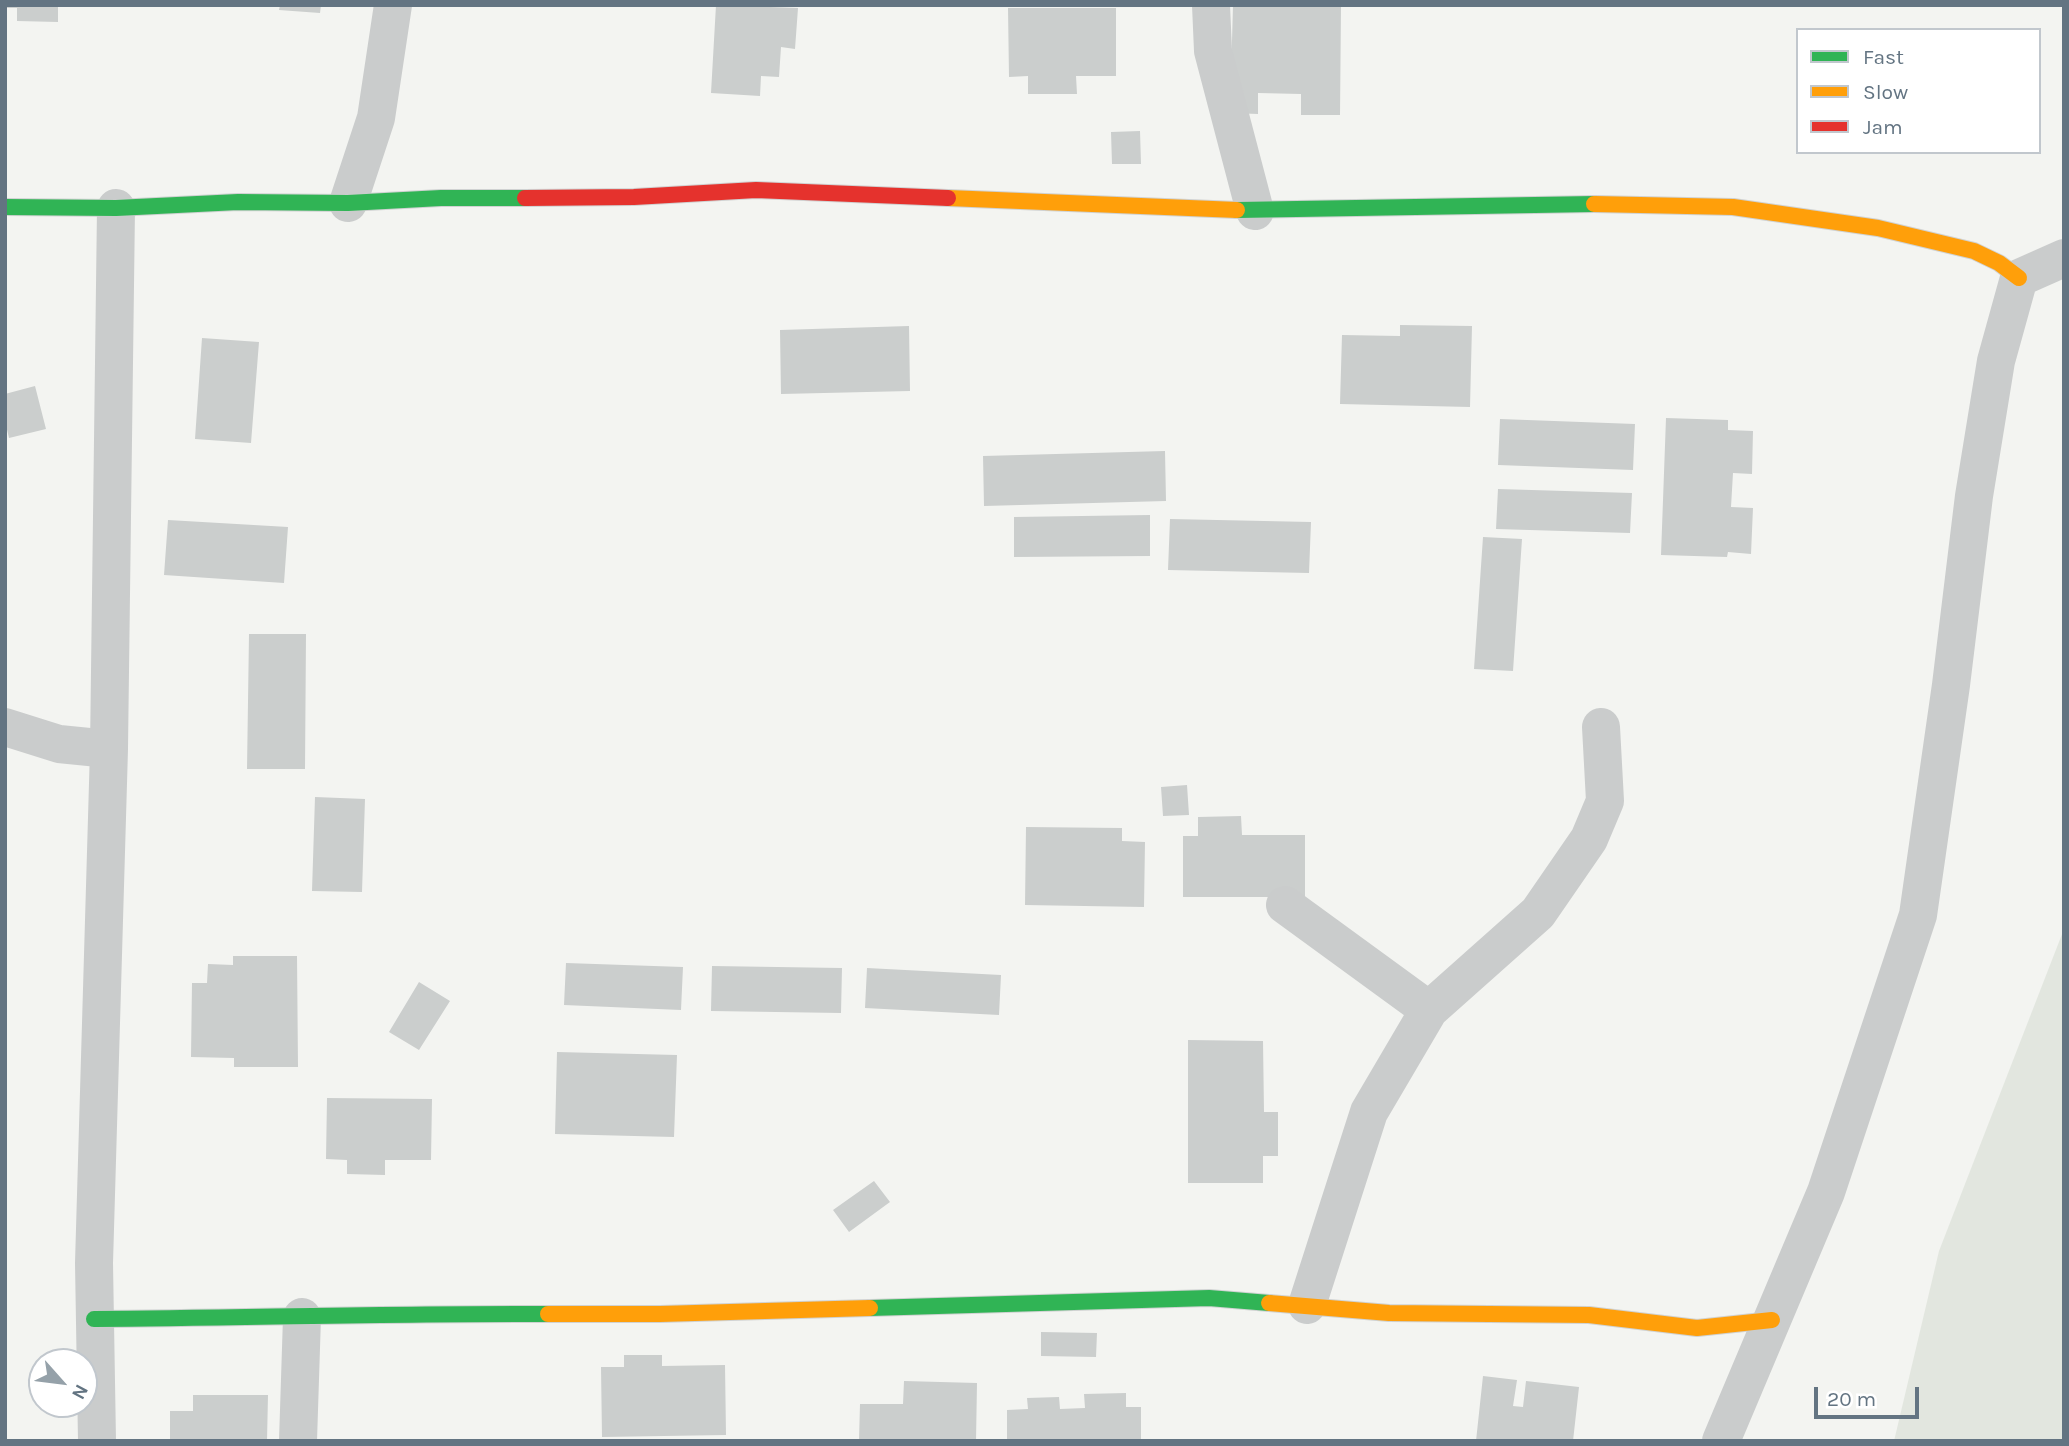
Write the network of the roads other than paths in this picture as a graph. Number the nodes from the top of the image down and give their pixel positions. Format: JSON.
{"nodes":[{"id":1,"x":393,"y":5,"type":"edge"},
{"id":2,"x":1211,"y":5,"type":"edge"},
{"id":3,"x":348,"y":203,"type":"junction"},
{"id":4,"x":5,"y":207,"type":"edge"},
{"id":5,"x":116,"y":208,"type":"junction"},
{"id":6,"x":1255,"y":211,"type":"junction"},
{"id":7,"x":2064,"y":258,"type":"edge"},
{"id":8,"x":2019,"y":278,"type":"junction"},
{"id":9,"x":5,"y":727,"type":"edge"},
{"id":10,"x":1601,"y":727,"type":"dead end"},
{"id":11,"x":108,"y":749,"type":"junction"},
{"id":12,"x":1285,"y":905,"type":"dead end"},
{"id":13,"x":1429,"y":1010,"type":"junction"},
{"id":14,"x":1307,"y":1305,"type":"junction"},
{"id":15,"x":302,"y":1317,"type":"junction"},
{"id":16,"x":94,"y":1319,"type":"junction"},
{"id":17,"x":1772,"y":1320,"type":"junction"},
{"id":18,"x":97,"y":1441,"type":"edge"},
{"id":19,"x":298,"y":1441,"type":"edge"},
{"id":20,"x":1721,"y":1441,"type":"edge"}],
"edges":[{"from":1,"to":3,"type":"street"},
{"from":2,"to":6,"type":"street"},
{"from":3,"to":5,"type":"street"},
{"from":3,"to":6,"type":"street"},
{"from":4,"to":5,"type":"street"},
{"from":5,"to":11,"type":"street"},
{"from":6,"to":8,"type":"street"},
{"from":7,"to":8,"type":"street"},
{"from":8,"to":17,"type":"street"},
{"from":9,"to":11,"type":"street"},
{"from":10,"to":13,"type":"street"},
{"from":11,"to":16,"type":"street"},
{"from":12,"to":13,"type":"street"},
{"from":13,"to":14,"type":"street"},
{"from":14,"to":15,"type":"street"},
{"from":14,"to":17,"type":"street"},
{"from":15,"to":16,"type":"street"},
{"from":15,"to":19,"type":"street"},
{"from":16,"to":18,"type":"street"},
{"from":17,"to":20,"type":"street"}]}
